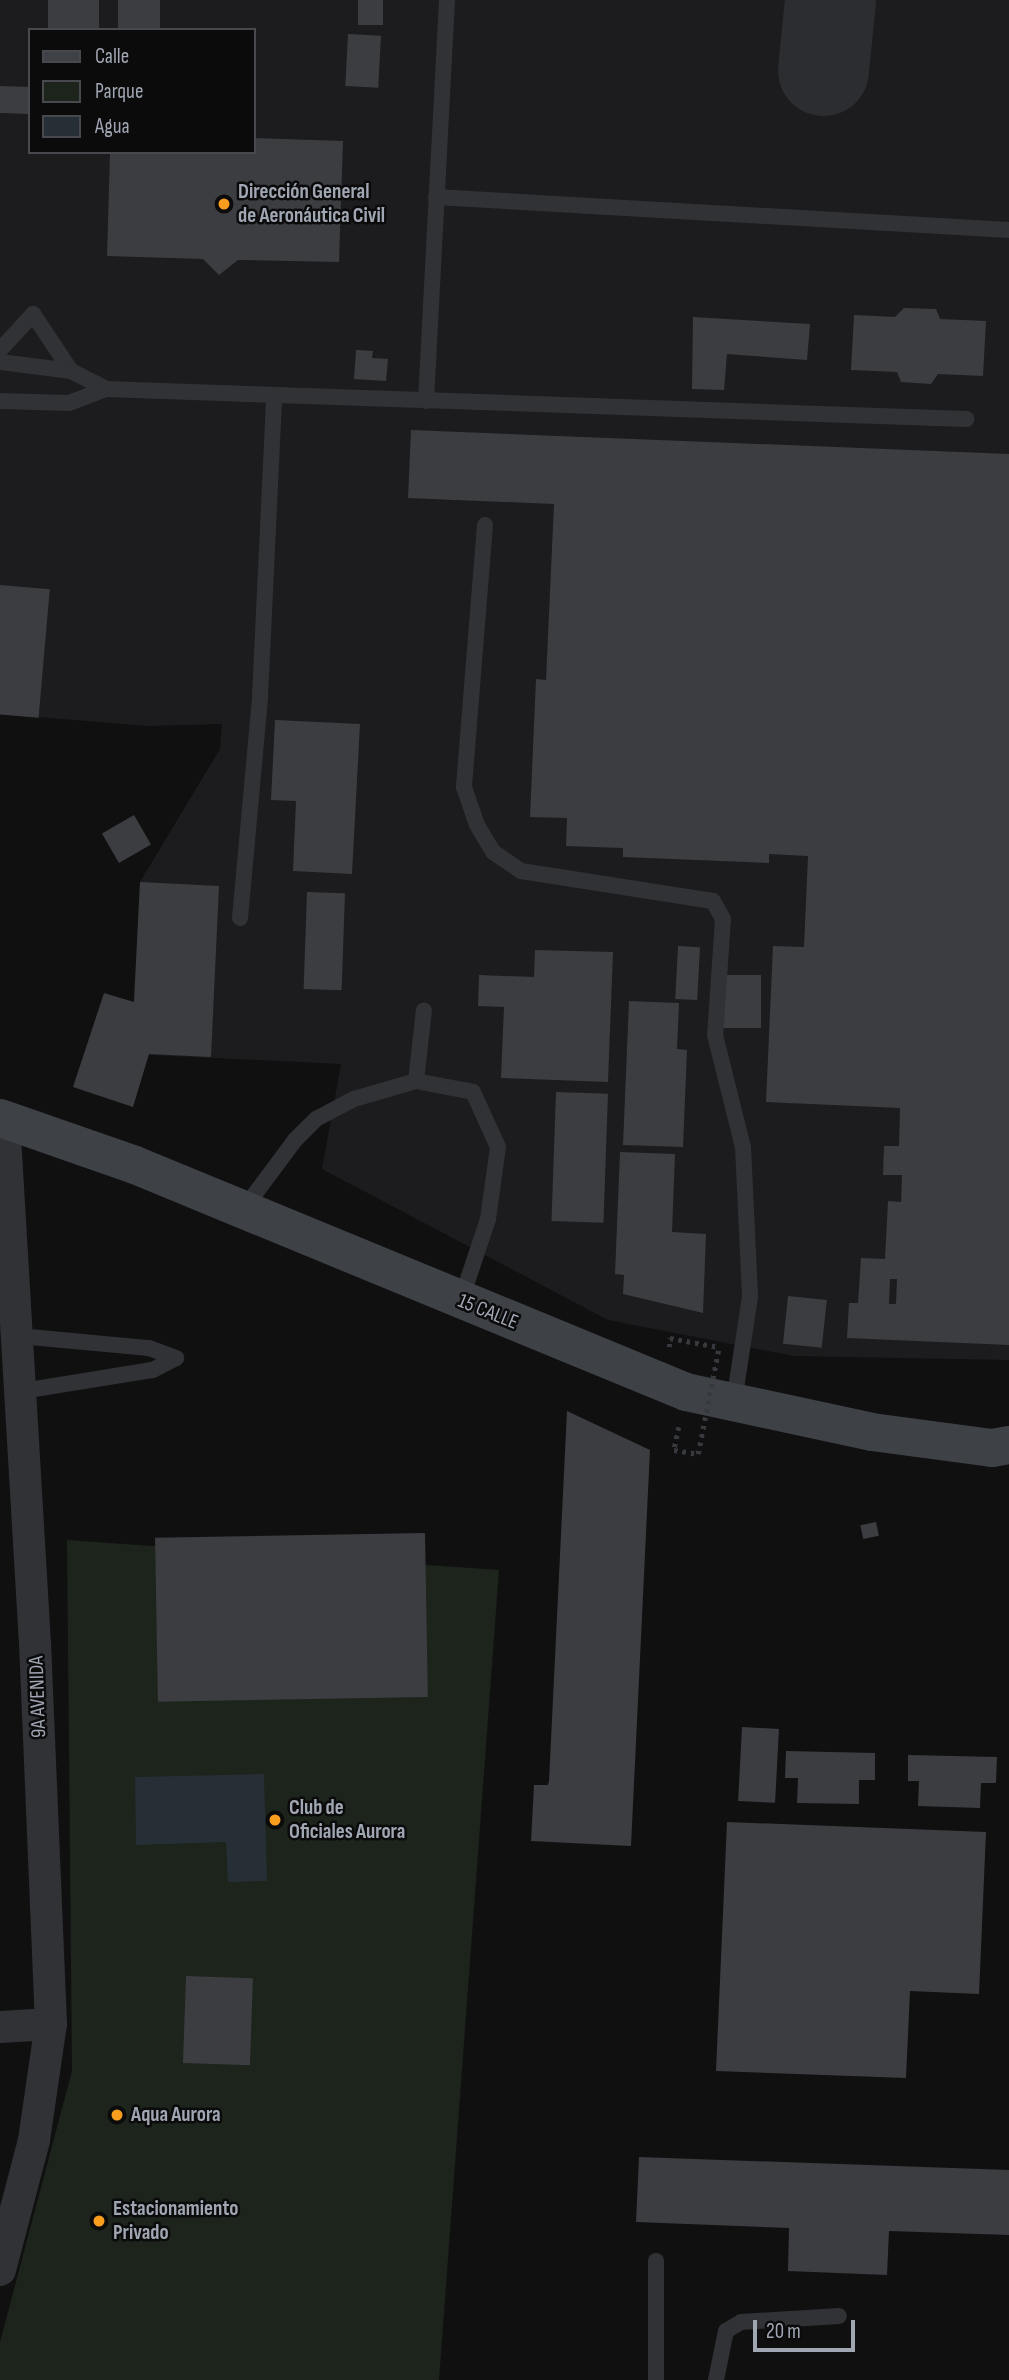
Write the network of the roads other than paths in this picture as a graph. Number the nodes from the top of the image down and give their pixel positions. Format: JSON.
{"nodes":[{"id":1,"x":447,"y":0,"type":"edge"},
{"id":2,"x":436,"y":197,"type":"junction"},
{"id":3,"x":1009,"y":230,"type":"edge"},
{"id":4,"x":0,"y":350,"type":"edge"},
{"id":5,"x":0,"y":362,"type":"edge"},
{"id":6,"x":71,"y":371,"type":"junction"},
{"id":7,"x":106,"y":389,"type":"junction"},
{"id":8,"x":274,"y":396,"type":"junction"},
{"id":9,"x":0,"y":401,"type":"edge"},
{"id":10,"x":426,"y":401,"type":"junction"},
{"id":11,"x":966,"y":419,"type":"dead end"},
{"id":12,"x":485,"y":525,"type":"dead end"},
{"id":13,"x":240,"y":918,"type":"dead end"},
{"id":14,"x":424,"y":1010,"type":"dead end"},
{"id":15,"x":416,"y":1081,"type":"junction"},
{"id":16,"x":2,"y":1118,"type":"edge"},
{"id":17,"x":243,"y":1210,"type":"junction"},
{"id":18,"x":461,"y":1301,"type":"junction"},
{"id":19,"x":19,"y":1336,"type":"junction"},
{"id":20,"x":22,"y":1391,"type":"junction"},
{"id":21,"x":734,"y":1404,"type":"junction"},
{"id":22,"x":1003,"y":1450,"type":"edge"},
{"id":23,"x":51,"y":2024,"type":"junction"},
{"id":24,"x":0,"y":2027,"type":"edge"},
{"id":25,"x":656,"y":2262,"type":"dead end"},
{"id":26,"x":0,"y":2270,"type":"edge"},
{"id":27,"x":839,"y":2316,"type":"dead end"},
{"id":28,"x":656,"y":2380,"type":"edge"},
{"id":29,"x":716,"y":2380,"type":"edge"}],
"edges":[{"from":1,"to":2,"type":"lane"},
{"from":2,"to":3,"type":"lane"},
{"from":2,"to":10,"type":"lane"},
{"from":4,"to":6,"type":"lane"},
{"from":5,"to":6,"type":"lane"},
{"from":6,"to":7,"type":"lane"},
{"from":7,"to":8,"type":"lane"},
{"from":7,"to":9,"type":"lane"},
{"from":8,"to":10,"type":"lane"},
{"from":8,"to":13,"type":"lane"},
{"from":10,"to":11,"type":"lane"},
{"from":12,"to":21,"type":"lane"},
{"from":14,"to":15,"type":"lane"},
{"from":15,"to":17,"type":"lane"},
{"from":15,"to":18,"type":"lane"},
{"from":16,"to":17,"type":"main road","name":"15 CALLE"},
{"from":16,"to":19,"type":"street","name":"9A AVENIDA"},
{"from":17,"to":18,"type":"main road","name":"15 CALLE"},
{"from":18,"to":21,"type":"main road","name":"15 CALLE"},
{"from":19,"to":20,"type":"street","name":"9A AVENIDA"},
{"from":19,"to":20,"type":"lane"},
{"from":20,"to":23,"type":"street","name":"9A AVENIDA"},
{"from":21,"to":22,"type":"main road","name":"15 CALLE"},
{"from":23,"to":24,"type":"street"},
{"from":23,"to":26,"type":"street","name":"9A AVENIDA"},
{"from":25,"to":28,"type":"lane"},
{"from":27,"to":29,"type":"lane"}]}
